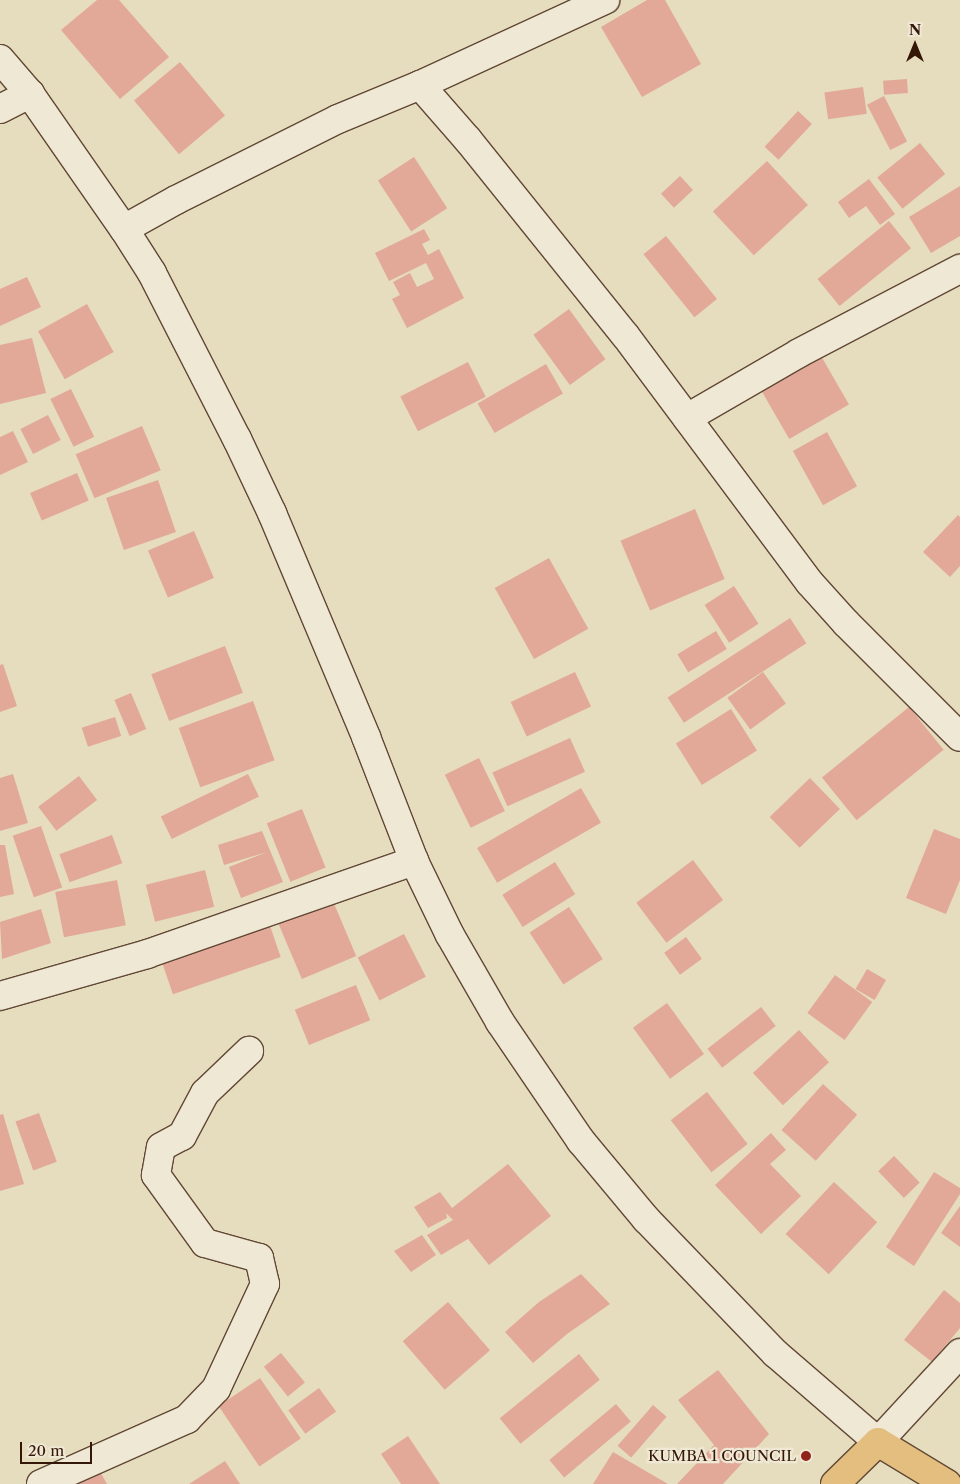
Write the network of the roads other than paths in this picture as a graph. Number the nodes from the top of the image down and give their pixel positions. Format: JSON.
{"nodes":[{"id":1,"x":605,"y":0,"type":"edge"},
{"id":2,"x":0,"y":59,"type":"edge"},
{"id":3,"x":420,"y":85,"type":"junction"},
{"id":4,"x":30,"y":94,"type":"junction"},
{"id":5,"x":0,"y":109,"type":"edge"},
{"id":6,"x":124,"y":229,"type":"junction"},
{"id":7,"x":960,"y":269,"type":"edge"},
{"id":8,"x":687,"y":418,"type":"junction"},
{"id":9,"x":960,"y":736,"type":"edge"},
{"id":10,"x":414,"y":861,"type":"junction"},
{"id":11,"x":0,"y":996,"type":"edge"},
{"id":12,"x":249,"y":1051,"type":"dead end"},
{"id":13,"x":960,"y":1353,"type":"edge"},
{"id":14,"x":878,"y":1442,"type":"junction"},
{"id":15,"x":41,"y":1484,"type":"edge"},
{"id":16,"x":835,"y":1484,"type":"edge"},
{"id":17,"x":947,"y":1484,"type":"edge"}],
"edges":[{"from":1,"to":3,"type":"street"},
{"from":2,"to":4,"type":"street"},
{"from":3,"to":6,"type":"street"},
{"from":3,"to":8,"type":"street"},
{"from":4,"to":5,"type":"street"},
{"from":4,"to":6,"type":"street"},
{"from":6,"to":10,"type":"street"},
{"from":7,"to":8,"type":"street"},
{"from":8,"to":9,"type":"street"},
{"from":10,"to":11,"type":"street"},
{"from":10,"to":14,"type":"street"},
{"from":12,"to":15,"type":"street"},
{"from":13,"to":14,"type":"street"},
{"from":14,"to":16,"type":"main road"},
{"from":14,"to":17,"type":"main road"}]}
